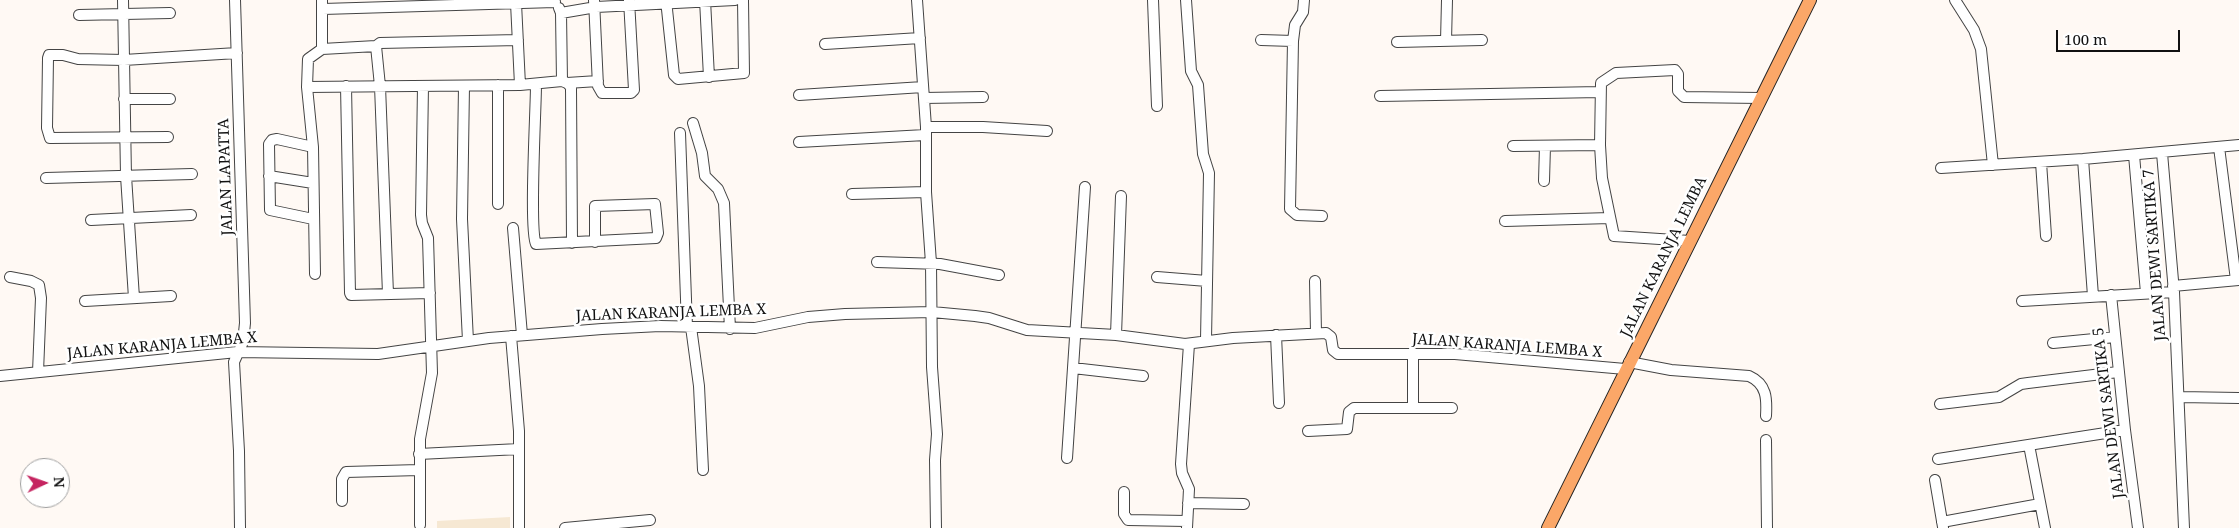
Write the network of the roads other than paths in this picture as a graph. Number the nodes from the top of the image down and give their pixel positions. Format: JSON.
{"nodes":[{"id":1,"x":123,"y":0,"type":"edge"},
{"id":2,"x":235,"y":0,"type":"edge"},
{"id":3,"x":705,"y":0,"type":"edge"},
{"id":4,"x":735,"y":0,"type":"edge"},
{"id":5,"x":743,"y":0,"type":"edge"},
{"id":6,"x":917,"y":0,"type":"edge"},
{"id":7,"x":1153,"y":0,"type":"edge"},
{"id":8,"x":1186,"y":0,"type":"edge"},
{"id":9,"x":1304,"y":0,"type":"edge"},
{"id":10,"x":1447,"y":0,"type":"edge"},
{"id":11,"x":1810,"y":0,"type":"edge"},
{"id":12,"x":1955,"y":0,"type":"edge"},
{"id":13,"x":555,"y":1,"type":"edge"},
{"id":14,"x":667,"y":2,"type":"edge"},
{"id":15,"x":516,"y":3,"type":"junction"},
{"id":16,"x":595,"y":3,"type":"edge"},
{"id":17,"x":630,"y":3,"type":"edge"},
{"id":18,"x":323,"y":5,"type":"edge"},
{"id":19,"x":170,"y":13,"type":"dead end"},
{"id":20,"x":561,"y":13,"type":"junction"},
{"id":21,"x":123,"y":14,"type":"junction"},
{"id":22,"x":79,"y":15,"type":"dead end"},
{"id":23,"x":920,"y":38,"type":"junction"},
{"id":24,"x":518,"y":40,"type":"junction"},
{"id":25,"x":1260,"y":40,"type":"dead end"},
{"id":26,"x":1482,"y":40,"type":"dead end"},
{"id":27,"x":1293,"y":41,"type":"junction"},
{"id":28,"x":1446,"y":41,"type":"junction"},
{"id":29,"x":1397,"y":42,"type":"dead end"},
{"id":30,"x":825,"y":44,"type":"dead end"},
{"id":31,"x":376,"y":46,"type":"junction"},
{"id":32,"x":322,"y":49,"type":"junction"},
{"id":33,"x":237,"y":52,"type":"junction"},
{"id":34,"x":124,"y":60,"type":"junction"},
{"id":35,"x":709,"y":77,"type":"junction"},
{"id":36,"x":598,"y":81,"type":"junction"},
{"id":37,"x":565,"y":82,"type":"junction"},
{"id":38,"x":498,"y":85,"type":"junction"},
{"id":39,"x":520,"y":85,"type":"junction"},
{"id":40,"x":536,"y":85,"type":"junction"},
{"id":41,"x":346,"y":86,"type":"junction"},
{"id":42,"x":380,"y":86,"type":"junction"},
{"id":43,"x":422,"y":86,"type":"junction"},
{"id":44,"x":464,"y":86,"type":"junction"},
{"id":45,"x":307,"y":87,"type":"junction"},
{"id":46,"x":924,"y":92,"type":"junction"},
{"id":47,"x":1600,"y":92,"type":"junction"},
{"id":48,"x":798,"y":95,"type":"dead end"},
{"id":49,"x":1380,"y":96,"type":"dead end"},
{"id":50,"x":983,"y":97,"type":"dead end"},
{"id":51,"x":1761,"y":98,"type":"junction"},
{"id":52,"x":124,"y":99,"type":"junction"},
{"id":53,"x":170,"y":99,"type":"dead end"},
{"id":54,"x":1157,"y":106,"type":"dead end"},
{"id":55,"x":694,"y":123,"type":"dead end"},
{"id":56,"x":926,"y":131,"type":"junction"},
{"id":57,"x":1047,"y":131,"type":"dead end"},
{"id":58,"x":680,"y":133,"type":"dead end"},
{"id":59,"x":168,"y":137,"type":"dead end"},
{"id":60,"x":125,"y":138,"type":"junction"},
{"id":61,"x":799,"y":142,"type":"dead end"},
{"id":62,"x":1600,"y":145,"type":"junction"},
{"id":63,"x":2239,"y":145,"type":"edge"},
{"id":64,"x":1513,"y":146,"type":"dead end"},
{"id":65,"x":1545,"y":146,"type":"junction"},
{"id":66,"x":313,"y":147,"type":"junction"},
{"id":67,"x":2219,"y":147,"type":"junction"},
{"id":68,"x":2162,"y":152,"type":"junction"},
{"id":69,"x":2134,"y":155,"type":"junction"},
{"id":70,"x":2083,"y":159,"type":"junction"},
{"id":71,"x":2041,"y":162,"type":"junction"},
{"id":72,"x":1993,"y":165,"type":"junction"},
{"id":73,"x":1940,"y":168,"type":"dead end"},
{"id":74,"x":192,"y":174,"type":"dead end"},
{"id":75,"x":126,"y":176,"type":"junction"},
{"id":76,"x":269,"y":176,"type":"junction"},
{"id":77,"x":46,"y":178,"type":"dead end"},
{"id":78,"x":1544,"y":181,"type":"dead end"},
{"id":79,"x":313,"y":183,"type":"junction"},
{"id":80,"x":1085,"y":186,"type":"dead end"},
{"id":81,"x":926,"y":192,"type":"junction"},
{"id":82,"x":852,"y":194,"type":"dead end"},
{"id":83,"x":1121,"y":196,"type":"dead end"},
{"id":84,"x":498,"y":204,"type":"dead end"},
{"id":85,"x":191,"y":215,"type":"dead end"},
{"id":86,"x":1322,"y":216,"type":"dead end"},
{"id":87,"x":1610,"y":218,"type":"junction"},
{"id":88,"x":129,"y":219,"type":"junction"},
{"id":89,"x":313,"y":219,"type":"junction"},
{"id":90,"x":91,"y":220,"type":"dead end"},
{"id":91,"x":1505,"y":221,"type":"dead end"},
{"id":92,"x":513,"y":228,"type":"dead end"},
{"id":93,"x":2046,"y":236,"type":"dead end"},
{"id":94,"x":1690,"y":241,"type":"junction"},
{"id":95,"x":595,"y":242,"type":"junction"},
{"id":96,"x":572,"y":243,"type":"junction"},
{"id":97,"x":877,"y":262,"type":"dead end"},
{"id":98,"x":931,"y":263,"type":"junction"},
{"id":99,"x":315,"y":274,"type":"dead end"},
{"id":100,"x":999,"y":275,"type":"dead end"},
{"id":101,"x":10,"y":277,"type":"dead end"},
{"id":102,"x":1157,"y":277,"type":"dead end"},
{"id":103,"x":2237,"y":280,"type":"edge"},
{"id":104,"x":1207,"y":281,"type":"junction"},
{"id":105,"x":1315,"y":281,"type":"dead end"},
{"id":106,"x":2174,"y":289,"type":"junction"},
{"id":107,"x":430,"y":293,"type":"junction"},
{"id":108,"x":2146,"y":293,"type":"junction"},
{"id":109,"x":388,"y":294,"type":"junction"},
{"id":110,"x":2111,"y":295,"type":"junction"},
{"id":111,"x":171,"y":296,"type":"dead end"},
{"id":112,"x":2093,"y":296,"type":"junction"},
{"id":113,"x":134,"y":298,"type":"junction"},
{"id":114,"x":2022,"y":301,"type":"dead end"},
{"id":115,"x":85,"y":302,"type":"dead end"},
{"id":116,"x":932,"y":312,"type":"junction"},
{"id":117,"x":689,"y":327,"type":"junction"},
{"id":118,"x":730,"y":329,"type":"junction"},
{"id":119,"x":1076,"y":332,"type":"junction"},
{"id":120,"x":1316,"y":333,"type":"junction"},
{"id":121,"x":522,"y":335,"type":"junction"},
{"id":122,"x":1116,"y":335,"type":"junction"},
{"id":123,"x":1276,"y":335,"type":"junction"},
{"id":124,"x":511,"y":336,"type":"junction"},
{"id":125,"x":2115,"y":337,"type":"junction"},
{"id":126,"x":1206,"y":340,"type":"junction"},
{"id":127,"x":468,"y":341,"type":"junction"},
{"id":128,"x":2053,"y":343,"type":"dead end"},
{"id":129,"x":1189,"y":344,"type":"junction"},
{"id":130,"x":432,"y":346,"type":"junction"},
{"id":131,"x":237,"y":352,"type":"junction"},
{"id":132,"x":1413,"y":354,"type":"junction"},
{"id":133,"x":1627,"y":366,"type":"junction"},
{"id":134,"x":1073,"y":368,"type":"junction"},
{"id":135,"x":38,"y":372,"type":"junction"},
{"id":136,"x":2118,"y":372,"type":"junction"},
{"id":137,"x":0,"y":376,"type":"edge"},
{"id":138,"x":1142,"y":376,"type":"dead end"},
{"id":139,"x":2180,"y":397,"type":"junction"},
{"id":140,"x":2239,"y":398,"type":"edge"},
{"id":141,"x":1279,"y":404,"type":"dead end"},
{"id":142,"x":1940,"y":404,"type":"dead end"},
{"id":143,"x":1413,"y":407,"type":"junction"},
{"id":144,"x":1452,"y":408,"type":"dead end"},
{"id":145,"x":1766,"y":416,"type":"dead end"},
{"id":146,"x":2124,"y":430,"type":"junction"},
{"id":147,"x":1308,"y":431,"type":"dead end"},
{"id":148,"x":1766,"y":440,"type":"dead end"},
{"id":149,"x":2029,"y":445,"type":"junction"},
{"id":150,"x":519,"y":449,"type":"junction"},
{"id":151,"x":419,"y":454,"type":"junction"},
{"id":152,"x":1067,"y":458,"type":"dead end"},
{"id":153,"x":1938,"y":459,"type":"dead end"},
{"id":154,"x":419,"y":470,"type":"junction"},
{"id":155,"x":703,"y":470,"type":"dead end"},
{"id":156,"x":1935,"y":480,"type":"dead end"},
{"id":157,"x":1124,"y":492,"type":"dead end"},
{"id":158,"x":342,"y":500,"type":"dead end"},
{"id":159,"x":1188,"y":503,"type":"junction"},
{"id":160,"x":1244,"y":504,"type":"dead end"},
{"id":161,"x":2040,"y":504,"type":"junction"},
{"id":162,"x":650,"y":520,"type":"dead end"},
{"id":163,"x":1188,"y":524,"type":"edge"},
{"id":164,"x":420,"y":525,"type":"dead end"},
{"id":165,"x":1943,"y":525,"type":"edge"},
{"id":166,"x":240,"y":528,"type":"edge"},
{"id":167,"x":519,"y":528,"type":"edge"},
{"id":168,"x":565,"y":528,"type":"edge"},
{"id":169,"x":936,"y":528,"type":"edge"},
{"id":170,"x":1548,"y":528,"type":"edge"},
{"id":171,"x":1767,"y":528,"type":"edge"},
{"id":172,"x":2045,"y":528,"type":"edge"},
{"id":173,"x":2138,"y":528,"type":"edge"},
{"id":174,"x":2184,"y":528,"type":"edge"}],
"edges":[{"from":1,"to":21,"type":"street"},
{"from":2,"to":33,"type":"street","name":"JALAN LAPATTA"},
{"from":3,"to":4,"type":"street"},
{"from":3,"to":14,"type":"street"},
{"from":3,"to":35,"type":"street"},
{"from":5,"to":35,"type":"street"},
{"from":6,"to":23,"type":"street"},
{"from":7,"to":54,"type":"street"},
{"from":8,"to":104,"type":"street"},
{"from":9,"to":27,"type":"street"},
{"from":10,"to":28,"type":"street"},
{"from":11,"to":51,"type":"main road","name":"JALAN KARANJA LEMBA"},
{"from":12,"to":72,"type":"street"},
{"from":13,"to":15,"type":"street"},
{"from":13,"to":20,"type":"street"},
{"from":14,"to":17,"type":"street"},
{"from":14,"to":35,"type":"street"},
{"from":15,"to":18,"type":"street"},
{"from":15,"to":24,"type":"street"},
{"from":16,"to":17,"type":"street"},
{"from":16,"to":20,"type":"street"},
{"from":16,"to":36,"type":"street"},
{"from":17,"to":36,"type":"street"},
{"from":18,"to":32,"type":"street"},
{"from":19,"to":21,"type":"street"},
{"from":20,"to":37,"type":"street"},
{"from":21,"to":22,"type":"street"},
{"from":21,"to":34,"type":"street"},
{"from":23,"to":30,"type":"street"},
{"from":23,"to":46,"type":"street"},
{"from":24,"to":31,"type":"street"},
{"from":24,"to":39,"type":"street"},
{"from":25,"to":27,"type":"street"},
{"from":26,"to":28,"type":"street"},
{"from":27,"to":86,"type":"street"},
{"from":28,"to":29,"type":"street"},
{"from":31,"to":32,"type":"street"},
{"from":31,"to":42,"type":"street"},
{"from":32,"to":45,"type":"street"},
{"from":33,"to":34,"type":"street"},
{"from":33,"to":131,"type":"street","name":"JALAN LAPATTA"},
{"from":34,"to":52,"type":"street"},
{"from":34,"to":60,"type":"street"},
{"from":36,"to":37,"type":"street"},
{"from":37,"to":40,"type":"street"},
{"from":37,"to":96,"type":"street"},
{"from":38,"to":39,"type":"street"},
{"from":38,"to":44,"type":"street"},
{"from":38,"to":84,"type":"street"},
{"from":39,"to":40,"type":"street"},
{"from":40,"to":96,"type":"street"},
{"from":41,"to":42,"type":"street"},
{"from":41,"to":45,"type":"street"},
{"from":41,"to":109,"type":"street"},
{"from":42,"to":43,"type":"street"},
{"from":42,"to":109,"type":"street"},
{"from":43,"to":44,"type":"street"},
{"from":43,"to":107,"type":"street"},
{"from":44,"to":127,"type":"street"},
{"from":45,"to":66,"type":"street"},
{"from":46,"to":48,"type":"street"},
{"from":46,"to":50,"type":"street"},
{"from":46,"to":56,"type":"street"},
{"from":47,"to":49,"type":"street"},
{"from":47,"to":51,"type":"street"},
{"from":47,"to":62,"type":"street"},
{"from":51,"to":94,"type":"main road","name":"JALAN KARANJA LEMBA"},
{"from":52,"to":53,"type":"street"},
{"from":52,"to":60,"type":"street"},
{"from":55,"to":118,"type":"street"},
{"from":56,"to":57,"type":"street"},
{"from":56,"to":61,"type":"street"},
{"from":56,"to":81,"type":"street"},
{"from":58,"to":117,"type":"street"},
{"from":59,"to":60,"type":"street"},
{"from":60,"to":75,"type":"street"},
{"from":62,"to":65,"type":"street"},
{"from":62,"to":87,"type":"street"},
{"from":63,"to":67,"type":"street"},
{"from":64,"to":65,"type":"street"},
{"from":65,"to":78,"type":"street"},
{"from":66,"to":76,"type":"street"},
{"from":66,"to":79,"type":"street"},
{"from":67,"to":68,"type":"street"},
{"from":67,"to":103,"type":"street"},
{"from":68,"to":69,"type":"street","name":"JALAN DEWI SARTIKA 7"},
{"from":68,"to":106,"type":"street","name":"JALAN DEWI SARTIKA 7"},
{"from":69,"to":70,"type":"street","name":"JALAN DEWI SARTIKA 7"},
{"from":69,"to":108,"type":"street"},
{"from":70,"to":71,"type":"street","name":"JALAN DEWI SARTIKA 7"},
{"from":70,"to":112,"type":"street"},
{"from":71,"to":72,"type":"street","name":"JALAN DEWI SARTIKA 7"},
{"from":71,"to":93,"type":"street"},
{"from":72,"to":73,"type":"street","name":"JALAN DEWI SARTIKA 7"},
{"from":74,"to":75,"type":"street"},
{"from":75,"to":77,"type":"street"},
{"from":75,"to":88,"type":"street"},
{"from":76,"to":79,"type":"street"},
{"from":76,"to":89,"type":"street"},
{"from":79,"to":89,"type":"street"},
{"from":80,"to":119,"type":"street"},
{"from":81,"to":82,"type":"street"},
{"from":81,"to":98,"type":"street"},
{"from":83,"to":122,"type":"street"},
{"from":85,"to":88,"type":"street"},
{"from":87,"to":91,"type":"street"},
{"from":87,"to":94,"type":"street"},
{"from":88,"to":90,"type":"street"},
{"from":88,"to":113,"type":"street"},
{"from":89,"to":99,"type":"street"},
{"from":92,"to":121,"type":"street"},
{"from":94,"to":133,"type":"main road","name":"JALAN KARANJA LEMBA"},
{"from":95,"to":95,"type":"street"},
{"from":95,"to":96,"type":"street"},
{"from":97,"to":98,"type":"street"},
{"from":98,"to":100,"type":"street"},
{"from":98,"to":116,"type":"street"},
{"from":101,"to":135,"type":"street"},
{"from":102,"to":104,"type":"street"},
{"from":103,"to":106,"type":"street"},
{"from":104,"to":126,"type":"street"},
{"from":105,"to":120,"type":"street"},
{"from":106,"to":108,"type":"street"},
{"from":106,"to":139,"type":"street","name":"JALAN DEWI SARTIKA 7"},
{"from":107,"to":109,"type":"street"},
{"from":107,"to":130,"type":"street"},
{"from":108,"to":110,"type":"street"},
{"from":110,"to":112,"type":"street"},
{"from":110,"to":125,"type":"street","name":"JALAN DEWI SARTIKA 5"},
{"from":111,"to":113,"type":"street"},
{"from":112,"to":114,"type":"street"},
{"from":113,"to":115,"type":"street"},
{"from":116,"to":118,"type":"street","name":"JALAN KARANJA LEMBA X"},
{"from":116,"to":119,"type":"street","name":"JALAN KARANJA LEMBA X"},
{"from":116,"to":169,"type":"street"},
{"from":117,"to":118,"type":"street","name":"JALAN KARANJA LEMBA X"},
{"from":117,"to":121,"type":"street","name":"JALAN KARANJA LEMBA X"},
{"from":117,"to":155,"type":"street"},
{"from":119,"to":122,"type":"street","name":"JALAN KARANJA LEMBA X"},
{"from":119,"to":134,"type":"street"},
{"from":120,"to":123,"type":"street","name":"JALAN KARANJA LEMBA X"},
{"from":120,"to":132,"type":"street","name":"JALAN KARANJA LEMBA X"},
{"from":121,"to":124,"type":"street","name":"JALAN KARANJA LEMBA X"},
{"from":122,"to":129,"type":"street","name":"JALAN KARANJA LEMBA X"},
{"from":123,"to":126,"type":"street","name":"JALAN KARANJA LEMBA X"},
{"from":123,"to":141,"type":"street"},
{"from":124,"to":127,"type":"street","name":"JALAN KARANJA LEMBA X"},
{"from":124,"to":150,"type":"street"},
{"from":125,"to":128,"type":"street"},
{"from":125,"to":136,"type":"street","name":"JALAN DEWI SARTIKA 5"},
{"from":126,"to":129,"type":"street","name":"JALAN KARANJA LEMBA X"},
{"from":127,"to":130,"type":"street","name":"JALAN KARANJA LEMBA X"},
{"from":129,"to":159,"type":"street"},
{"from":130,"to":131,"type":"street","name":"JALAN KARANJA LEMBA X"},
{"from":130,"to":151,"type":"street"},
{"from":131,"to":135,"type":"street","name":"JALAN KARANJA LEMBA X"},
{"from":131,"to":166,"type":"street","name":"JALAN LAPATTA"},
{"from":132,"to":133,"type":"street","name":"JALAN KARANJA LEMBA X"},
{"from":132,"to":143,"type":"street"},
{"from":133,"to":145,"type":"street","name":"JALAN KARANJA LEMBA X"},
{"from":133,"to":170,"type":"main road","name":"JALAN KARANJA LEMBA"},
{"from":134,"to":138,"type":"street"},
{"from":134,"to":152,"type":"street"},
{"from":135,"to":137,"type":"street","name":"JALAN KARANJA LEMBA X"},
{"from":136,"to":142,"type":"street"},
{"from":136,"to":146,"type":"street","name":"JALAN DEWI SARTIKA 5"},
{"from":139,"to":140,"type":"street"},
{"from":139,"to":174,"type":"street","name":"JALAN DEWI SARTIKA 7"},
{"from":143,"to":144,"type":"street"},
{"from":143,"to":147,"type":"street"},
{"from":146,"to":149,"type":"street"},
{"from":146,"to":173,"type":"street","name":"JALAN DEWI SARTIKA 5"},
{"from":148,"to":171,"type":"street"},
{"from":149,"to":153,"type":"street"},
{"from":149,"to":161,"type":"street"},
{"from":150,"to":151,"type":"street"},
{"from":150,"to":167,"type":"street"},
{"from":151,"to":154,"type":"street"},
{"from":154,"to":158,"type":"street"},
{"from":154,"to":164,"type":"street"},
{"from":156,"to":165,"type":"street"},
{"from":157,"to":163,"type":"street"},
{"from":159,"to":160,"type":"street"},
{"from":159,"to":163,"type":"street"},
{"from":161,"to":165,"type":"street"},
{"from":161,"to":172,"type":"street"},
{"from":162,"to":168,"type":"street"}]}
